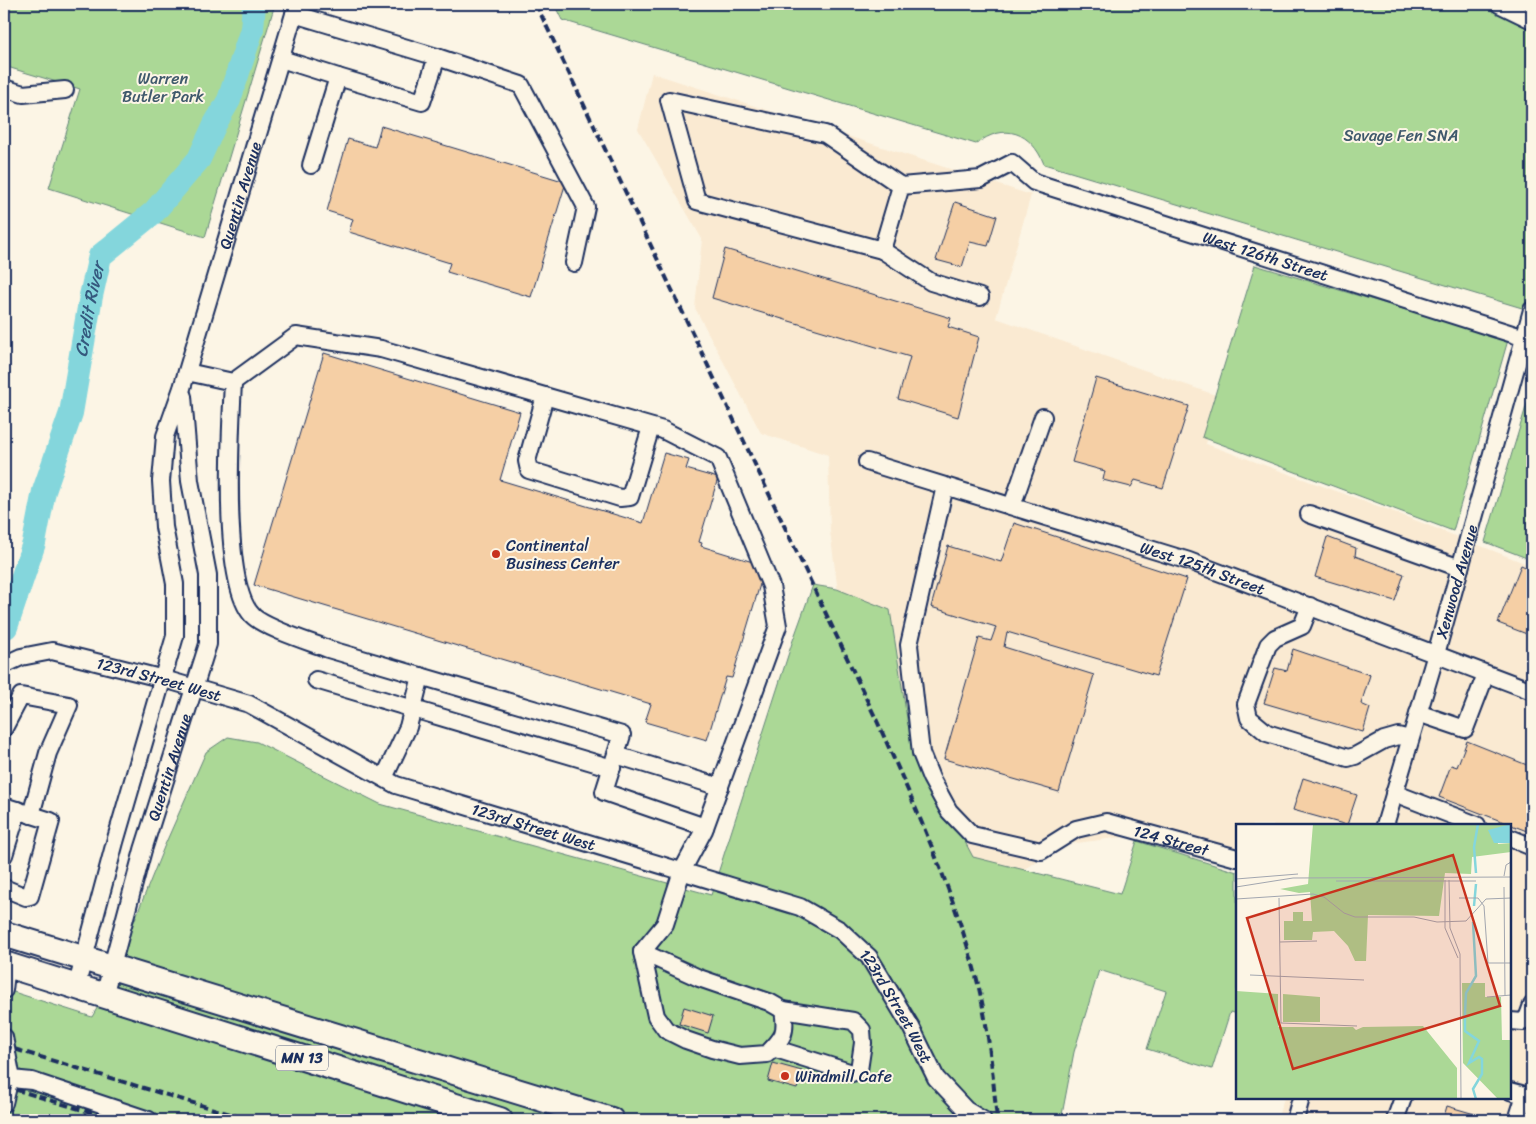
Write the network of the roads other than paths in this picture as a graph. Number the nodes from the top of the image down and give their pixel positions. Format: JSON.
{"nodes":[{"id":1,"x":1499,"y":4,"type":"edge"},
{"id":2,"x":296,"y":9,"type":"edge"},
{"id":3,"x":1532,"y":20,"type":"edge"},
{"id":4,"x":437,"y":57,"type":"junction"},
{"id":5,"x":281,"y":59,"type":"junction"},
{"id":6,"x":338,"y":77,"type":"junction"},
{"id":7,"x":4,"y":88,"type":"edge"},
{"id":8,"x":66,"y":90,"type":"dead end"},
{"id":9,"x":311,"y":165,"type":"dead end"},
{"id":10,"x":901,"y":186,"type":"junction"},
{"id":11,"x":882,"y":250,"type":"junction"},
{"id":12,"x":574,"y":263,"type":"dead end"},
{"id":13,"x":980,"y":297,"type":"dead end"},
{"id":14,"x":1532,"y":310,"type":"edge"},
{"id":15,"x":1525,"y":338,"type":"junction"},
{"id":16,"x":187,"y":372,"type":"junction"},
{"id":17,"x":233,"y":382,"type":"junction"},
{"id":18,"x":182,"y":388,"type":"junction"},
{"id":19,"x":545,"y":396,"type":"junction"},
{"id":20,"x":1043,"y":417,"type":"dead end"},
{"id":21,"x":651,"y":427,"type":"junction"},
{"id":22,"x":867,"y":462,"type":"dead end"},
{"id":23,"x":945,"y":486,"type":"junction"},
{"id":24,"x":1012,"y":506,"type":"junction"},
{"id":25,"x":1309,"y":514,"type":"dead end"},
{"id":26,"x":1460,"y":568,"type":"junction"},
{"id":27,"x":1310,"y":606,"type":"junction"},
{"id":28,"x":1436,"y":654,"type":"junction"},
{"id":29,"x":4,"y":664,"type":"edge"},
{"id":30,"x":1486,"y":674,"type":"junction"},
{"id":31,"x":421,"y":676,"type":"junction"},
{"id":32,"x":164,"y":678,"type":"junction"},
{"id":33,"x":316,"y":680,"type":"dead end"},
{"id":34,"x":194,"y":688,"type":"junction"},
{"id":35,"x":1532,"y":691,"type":"edge"},
{"id":36,"x":413,"y":708,"type":"junction"},
{"id":37,"x":1418,"y":713,"type":"junction"},
{"id":38,"x":4,"y":728,"type":"edge"},
{"id":39,"x":1410,"y":739,"type":"junction"},
{"id":40,"x":614,"y":761,"type":"junction"},
{"id":41,"x":384,"y":778,"type":"junction"},
{"id":42,"x":720,"y":787,"type":"junction"},
{"id":43,"x":1394,"y":792,"type":"junction"},
{"id":44,"x":17,"y":810,"type":"edge"},
{"id":45,"x":1385,"y":824,"type":"edge"},
{"id":46,"x":1475,"y":824,"type":"edge"},
{"id":47,"x":705,"y":827,"type":"junction"},
{"id":48,"x":1511,"y":838,"type":"edge"},
{"id":49,"x":1532,"y":847,"type":"edge"},
{"id":50,"x":4,"y":855,"type":"edge"},
{"id":51,"x":1236,"y":858,"type":"edge"},
{"id":52,"x":682,"y":871,"type":"junction"},
{"id":53,"x":4,"y":888,"type":"edge"},
{"id":54,"x":4,"y":934,"type":"edge"},
{"id":55,"x":642,"y":952,"type":"junction"},
{"id":56,"x":84,"y":957,"type":"junction"},
{"id":57,"x":5,"y":965,"type":"edge"},
{"id":58,"x":111,"y":966,"type":"junction"},
{"id":59,"x":76,"y":988,"type":"junction"},
{"id":60,"x":4,"y":990,"type":"edge"},
{"id":61,"x":104,"y":996,"type":"junction"},
{"id":62,"x":1532,"y":1005,"type":"edge"},
{"id":63,"x":783,"y":1010,"type":"junction"},
{"id":64,"x":1511,"y":1021,"type":"edge"},
{"id":65,"x":4,"y":1037,"type":"edge"},
{"id":66,"x":773,"y":1048,"type":"junction"},
{"id":67,"x":10,"y":1079,"type":"junction"},
{"id":68,"x":1511,"y":1091,"type":"edge"},
{"id":69,"x":1302,"y":1099,"type":"edge"},
{"id":70,"x":1403,"y":1099,"type":"edge"},
{"id":71,"x":4,"y":1103,"type":"edge"},
{"id":72,"x":149,"y":1120,"type":"edge"},
{"id":73,"x":500,"y":1120,"type":"edge"},
{"id":74,"x":611,"y":1120,"type":"edge"},
{"id":75,"x":983,"y":1120,"type":"edge"},
{"id":76,"x":1295,"y":1120,"type":"edge"},
{"id":77,"x":1395,"y":1120,"type":"edge"},
{"id":78,"x":1517,"y":1120,"type":"edge"}],
"edges":[{"from":1,"to":3,"type":"street"},
{"from":2,"to":4,"type":"street"},
{"from":2,"to":5,"type":"street","name":"Quentin Avenue"},
{"from":4,"to":6,"type":"street"},
{"from":4,"to":12,"type":"street"},
{"from":5,"to":6,"type":"street"},
{"from":5,"to":16,"type":"street","name":"Quentin Avenue"},
{"from":6,"to":9,"type":"street"},
{"from":7,"to":8,"type":"street"},
{"from":10,"to":11,"type":"street"},
{"from":10,"to":11,"type":"street"},
{"from":10,"to":15,"type":"street","name":"West 126th Street"},
{"from":11,"to":13,"type":"street"},
{"from":14,"to":15,"type":"street","name":"Xenwood Avenue"},
{"from":15,"to":26,"type":"street","name":"Xenwood Avenue"},
{"from":16,"to":17,"type":"street"},
{"from":16,"to":18,"type":"street","name":"Quentin Avenue"},
{"from":17,"to":19,"type":"street"},
{"from":17,"to":31,"type":"street"},
{"from":18,"to":32,"type":"street","name":"Quentin Avenue"},
{"from":18,"to":34,"type":"street","name":"Quentin Avenue"},
{"from":19,"to":21,"type":"street"},
{"from":19,"to":21,"type":"street"},
{"from":20,"to":24,"type":"street"},
{"from":21,"to":42,"type":"street"},
{"from":22,"to":23,"type":"street","name":"West 125th Street"},
{"from":23,"to":24,"type":"street","name":"West 125th Street"},
{"from":23,"to":51,"type":"street","name":"124 Street"},
{"from":24,"to":27,"type":"street","name":"West 125th Street"},
{"from":25,"to":26,"type":"street"},
{"from":26,"to":28,"type":"street","name":"Xenwood Avenue"},
{"from":27,"to":28,"type":"street","name":"West 125th Street"},
{"from":27,"to":39,"type":"street"},
{"from":28,"to":30,"type":"street","name":"West 125th Street"},
{"from":28,"to":37,"type":"street","name":"Xenwood Avenue"},
{"from":29,"to":32,"type":"street","name":"123rd Street West"},
{"from":30,"to":35,"type":"street","name":"West 125th Street"},
{"from":30,"to":37,"type":"street"},
{"from":31,"to":36,"type":"street"},
{"from":31,"to":40,"type":"street"},
{"from":32,"to":34,"type":"street","name":"123rd Street West"},
{"from":32,"to":56,"type":"street","name":"Quentin Avenue"},
{"from":33,"to":36,"type":"street"},
{"from":34,"to":41,"type":"street","name":"123rd Street West"},
{"from":34,"to":58,"type":"street","name":"Quentin Avenue"},
{"from":36,"to":40,"type":"street"},
{"from":36,"to":41,"type":"street"},
{"from":37,"to":39,"type":"street","name":"Xenwood Avenue"},
{"from":38,"to":44,"type":"street"},
{"from":39,"to":43,"type":"street","name":"Xenwood Avenue"},
{"from":40,"to":42,"type":"street"},
{"from":40,"to":47,"type":"street"},
{"from":41,"to":52,"type":"street","name":"123rd Street West"},
{"from":42,"to":47,"type":"street"},
{"from":43,"to":45,"type":"street","name":"Xenwood Avenue"},
{"from":43,"to":46,"type":"street"},
{"from":44,"to":50,"type":"street"},
{"from":44,"to":53,"type":"street"},
{"from":47,"to":52,"type":"street"},
{"from":48,"to":49,"type":"street"},
{"from":52,"to":55,"type":"street"},
{"from":52,"to":75,"type":"street","name":"123rd Street West"},
{"from":54,"to":56,"type":"highway","number":"MN 13"},
{"from":55,"to":63,"type":"street"},
{"from":55,"to":66,"type":"street"},
{"from":56,"to":58,"type":"highway","number":"MN 13"},
{"from":56,"to":59,"type":"street","name":"Quentin Avenue"},
{"from":57,"to":59,"type":"highway","number":"MN 13"},
{"from":57,"to":60,"type":"street"},
{"from":58,"to":61,"type":"street","name":"Quentin Avenue"},
{"from":58,"to":74,"type":"highway","number":"MN 13"},
{"from":59,"to":61,"type":"highway","number":"MN 13"},
{"from":61,"to":73,"type":"highway","number":"MN 13"},
{"from":62,"to":64,"type":"street"},
{"from":63,"to":66,"type":"street"},
{"from":63,"to":66,"type":"street"},
{"from":65,"to":67,"type":"street"},
{"from":67,"to":71,"type":"street"},
{"from":67,"to":72,"type":"street"},
{"from":68,"to":78,"type":"street"},
{"from":69,"to":76,"type":"street"},
{"from":70,"to":77,"type":"street"}]}
